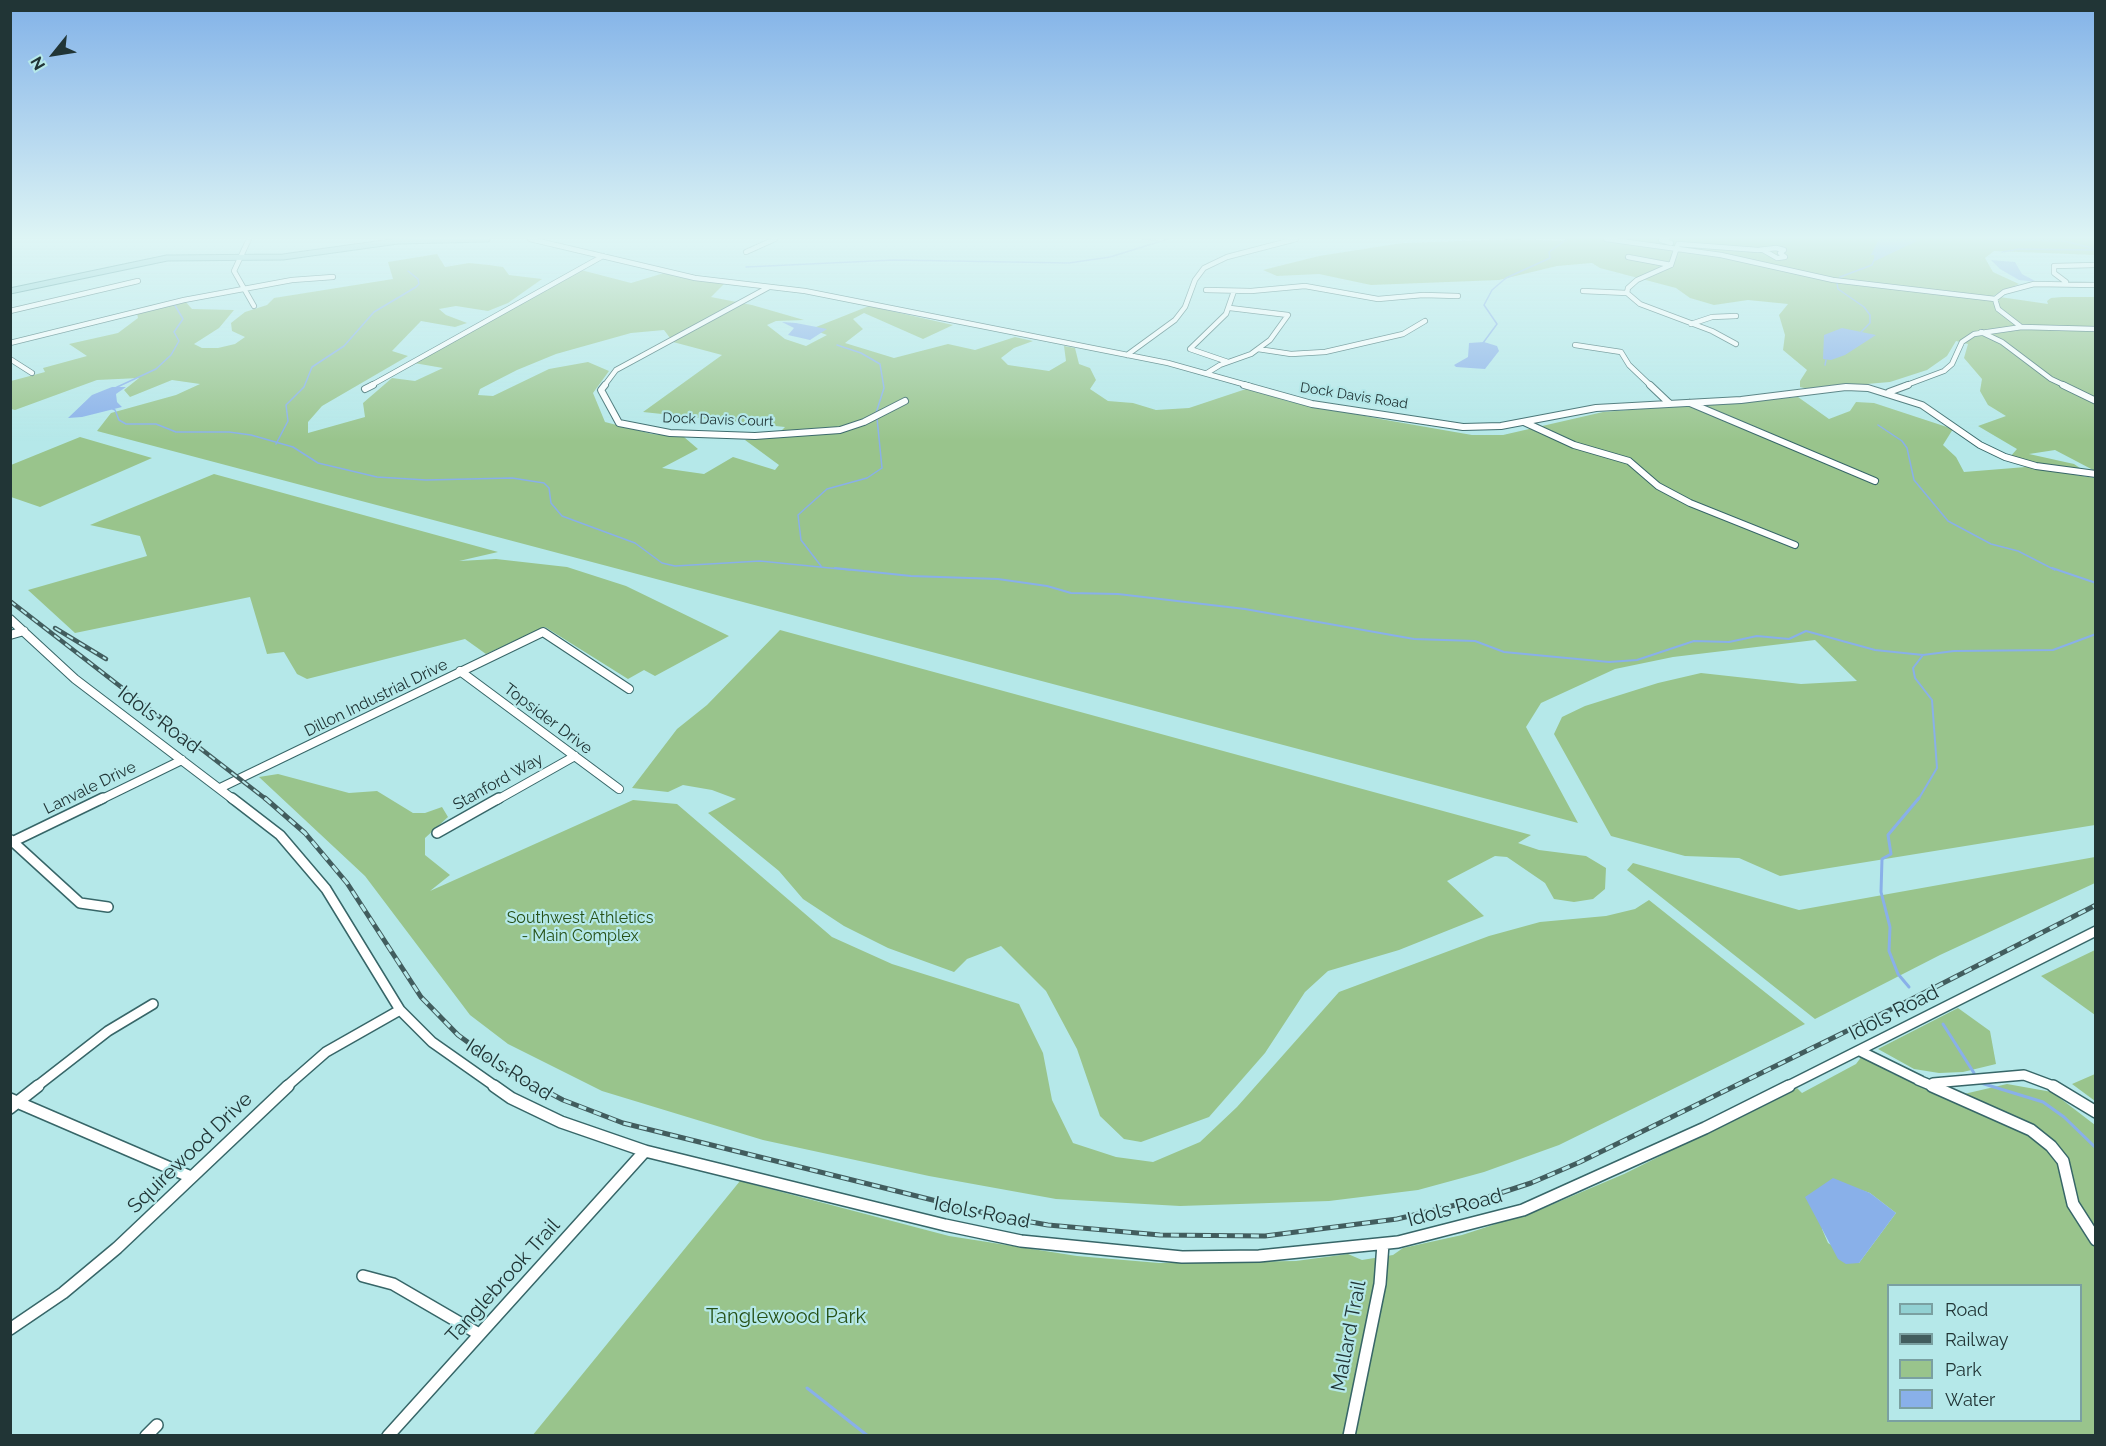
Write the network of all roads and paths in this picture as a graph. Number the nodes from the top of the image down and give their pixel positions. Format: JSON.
{"nodes":[{"id":1,"x":29,"y":306,"type":"edge"},
{"id":2,"x":159,"y":306,"type":"edge"},
{"id":3,"x":512,"y":306,"type":"edge"},
{"id":4,"x":733,"y":306,"type":"edge"},
{"id":5,"x":877,"y":306,"type":"edge"},
{"id":6,"x":1185,"y":306,"type":"edge"},
{"id":7,"x":1647,"y":306,"type":"edge"},
{"id":8,"x":1998,"y":306,"type":"edge"},
{"id":9,"x":1230,"y":308,"type":"joint"},
{"id":10,"x":10,"y":311,"type":"edge"},
{"id":11,"x":121,"y":315,"type":"junction"},
{"id":12,"x":1736,"y":316,"type":"dead end"},
{"id":13,"x":129,"y":320,"type":"dead end"},
{"id":14,"x":1425,"y":321,"type":"dead end"},
{"id":15,"x":1691,"y":324,"type":"junction"},
{"id":16,"x":2022,"y":327,"type":"junction"},
{"id":17,"x":2096,"y":329,"type":"edge"},
{"id":18,"x":1981,"y":332,"type":"junction"},
{"id":19,"x":10,"y":343,"type":"edge"},
{"id":20,"x":1736,"y":344,"type":"dead end"},
{"id":21,"x":1575,"y":345,"type":"dead end"},
{"id":22,"x":1258,"y":349,"type":"junction"},
{"id":23,"x":1127,"y":355,"type":"junction"},
{"id":24,"x":10,"y":359,"type":"edge"},
{"id":25,"x":1228,"y":362,"type":"junction"},
{"id":26,"x":32,"y":373,"type":"dead end"},
{"id":27,"x":1207,"y":373,"type":"junction"},
{"id":28,"x":365,"y":388,"type":"dead end"},
{"id":29,"x":1888,"y":392,"type":"junction"},
{"id":30,"x":905,"y":401,"type":"dead end"},
{"id":31,"x":2096,"y":401,"type":"edge"},
{"id":32,"x":1689,"y":402,"type":"junction"},
{"id":33,"x":1669,"y":403,"type":"junction"},
{"id":34,"x":1524,"y":422,"type":"junction"},
{"id":35,"x":2096,"y":474,"type":"edge"},
{"id":36,"x":1875,"y":481,"type":"dead end"},
{"id":37,"x":1795,"y":545,"type":"dead end"},
{"id":38,"x":10,"y":618,"type":"edge"},
{"id":39,"x":24,"y":631,"type":"junction"},
{"id":40,"x":10,"y":635,"type":"edge"},
{"id":41,"x":460,"y":671,"type":"junction"},
{"id":42,"x":629,"y":689,"type":"dead end"},
{"id":43,"x":575,"y":756,"type":"junction"},
{"id":44,"x":182,"y":760,"type":"junction"},
{"id":45,"x":220,"y":788,"type":"junction"},
{"id":46,"x":619,"y":789,"type":"dead end"},
{"id":47,"x":437,"y":833,"type":"dead end"},
{"id":48,"x":11,"y":841,"type":"edge"},
{"id":49,"x":108,"y":907,"type":"dead end"},
{"id":50,"x":2096,"y":931,"type":"edge"},
{"id":51,"x":153,"y":1004,"type":"dead end"},
{"id":52,"x":400,"y":1010,"type":"junction"},
{"id":53,"x":1860,"y":1051,"type":"junction"},
{"id":54,"x":1918,"y":1080,"type":"junction"},
{"id":55,"x":13,"y":1103,"type":"edge"},
{"id":56,"x":2096,"y":1112,"type":"edge"},
{"id":57,"x":645,"y":1151,"type":"junction"},
{"id":58,"x":191,"y":1177,"type":"junction"},
{"id":59,"x":2096,"y":1240,"type":"edge"},
{"id":60,"x":1383,"y":1244,"type":"junction"},
{"id":61,"x":363,"y":1276,"type":"dead end"},
{"id":62,"x":10,"y":1329,"type":"edge"},
{"id":63,"x":479,"y":1334,"type":"junction"},
{"id":64,"x":157,"y":1425,"type":"dead end"},
{"id":65,"x":146,"y":1436,"type":"edge"},
{"id":66,"x":388,"y":1436,"type":"edge"},
{"id":67,"x":1349,"y":1436,"type":"edge"}],
"edges":[{"from":1,"to":10,"type":"street"},
{"from":2,"to":11,"type":"street"},
{"from":3,"to":28,"type":"street"},
{"from":4,"to":30,"type":"street","name":"Dock Davis Court"},
{"from":5,"to":23,"type":"street","name":"Dock Davis Road"},
{"from":6,"to":23,"type":"street"},
{"from":7,"to":15,"type":"street"},
{"from":8,"to":16,"type":"street"},
{"from":9,"to":22,"type":"street"},
{"from":9,"to":25,"type":"street"},
{"from":11,"to":13,"type":"street"},
{"from":11,"to":19,"type":"street"},
{"from":12,"to":15,"type":"street"},
{"from":14,"to":22,"type":"street"},
{"from":15,"to":20,"type":"street"},
{"from":16,"to":17,"type":"street"},
{"from":16,"to":18,"type":"street"},
{"from":18,"to":29,"type":"street"},
{"from":18,"to":31,"type":"street"},
{"from":21,"to":33,"type":"street"},
{"from":22,"to":25,"type":"street"},
{"from":23,"to":27,"type":"street","name":"Dock Davis Road"},
{"from":24,"to":26,"type":"street"},
{"from":25,"to":27,"type":"street"},
{"from":27,"to":34,"type":"street","name":"Dock Davis Road"},
{"from":29,"to":32,"type":"street","name":"Dock Davis Road"},
{"from":29,"to":35,"type":"street","name":"Dock Davis Road"},
{"from":32,"to":33,"type":"street","name":"Dock Davis Road"},
{"from":32,"to":36,"type":"street"},
{"from":33,"to":34,"type":"street","name":"Dock Davis Road"},
{"from":34,"to":37,"type":"street"},
{"from":38,"to":39,"type":"street","name":"Idols Road"},
{"from":39,"to":40,"type":"street"},
{"from":39,"to":44,"type":"street","name":"Idols Road"},
{"from":41,"to":42,"type":"street","name":"Dillon Industrial Drive"},
{"from":41,"to":43,"type":"street","name":"Topsider Drive"},
{"from":41,"to":45,"type":"street","name":"Dillon Industrial Drive"},
{"from":43,"to":46,"type":"street","name":"Topsider Drive"},
{"from":43,"to":47,"type":"street","name":"Stanford Way"},
{"from":44,"to":45,"type":"street","name":"Idols Road"},
{"from":44,"to":48,"type":"street","name":"Lanvale Drive"},
{"from":45,"to":52,"type":"street","name":"Idols Road"},
{"from":48,"to":49,"type":"street"},
{"from":50,"to":53,"type":"street","name":"Idols Road"},
{"from":51,"to":55,"type":"street"},
{"from":52,"to":57,"type":"street","name":"Idols Road"},
{"from":52,"to":58,"type":"street","name":"Squirewood Drive"},
{"from":53,"to":54,"type":"street"},
{"from":53,"to":60,"type":"street","name":"Idols Road"},
{"from":54,"to":56,"type":"street"},
{"from":54,"to":59,"type":"street"},
{"from":55,"to":58,"type":"street"},
{"from":57,"to":60,"type":"street","name":"Idols Road"},
{"from":57,"to":63,"type":"street","name":"Tanglebrook Trail"},
{"from":58,"to":62,"type":"street","name":"Squirewood Drive"},
{"from":60,"to":67,"type":"street","name":"Mallard Trail"},
{"from":61,"to":63,"type":"street"},
{"from":63,"to":66,"type":"street","name":"Tanglebrook Trail"},
{"from":64,"to":65,"type":"street"}]}
